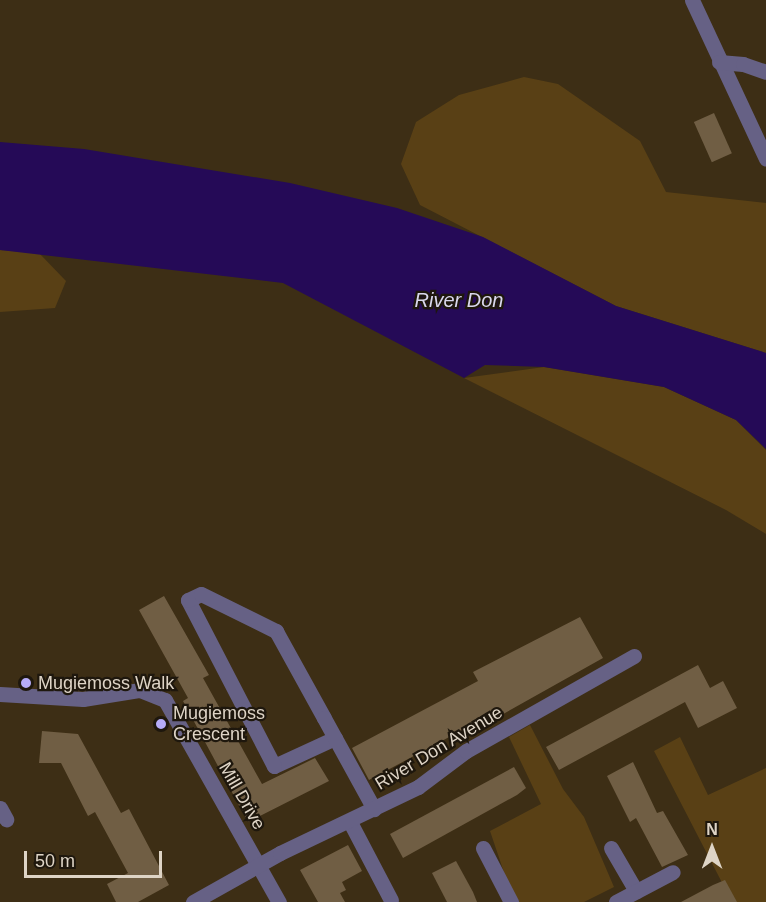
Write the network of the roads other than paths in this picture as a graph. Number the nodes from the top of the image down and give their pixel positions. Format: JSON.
{"nodes":[{"id":1,"x":692,"y":0,"type":"edge"},
{"id":2,"x":719,"y":62,"type":"junction"},
{"id":3,"x":766,"y":72,"type":"edge"},
{"id":4,"x":766,"y":159,"type":"edge"},
{"id":5,"x":634,"y":656,"type":"dead end"},
{"id":6,"x":0,"y":694,"type":"edge"},
{"id":7,"x":335,"y":738,"type":"junction"},
{"id":8,"x":374,"y":809,"type":"junction"},
{"id":9,"x":350,"y":822,"type":"junction"},
{"id":10,"x":483,"y":848,"type":"dead end"},
{"id":11,"x":611,"y":848,"type":"dead end"},
{"id":12,"x":260,"y":866,"type":"junction"},
{"id":13,"x":673,"y":872,"type":"dead end"},
{"id":14,"x":636,"y":891,"type":"junction"},
{"id":15,"x":392,"y":900,"type":"dead end"},
{"id":16,"x":192,"y":902,"type":"edge"},
{"id":17,"x":279,"y":902,"type":"edge"},
{"id":18,"x":510,"y":902,"type":"edge"},
{"id":19,"x":616,"y":902,"type":"edge"}],
"edges":[{"from":1,"to":2,"type":"street"},
{"from":2,"to":3,"type":"street"},
{"from":2,"to":4,"type":"street"},
{"from":5,"to":8,"type":"street","name":"River Don Avenue"},
{"from":6,"to":12,"type":"street","name":"Mill Drive"},
{"from":7,"to":7,"type":"street"},
{"from":7,"to":8,"type":"street"},
{"from":8,"to":9,"type":"street","name":"River Don Avenue"},
{"from":9,"to":12,"type":"street","name":"River Don Avenue"},
{"from":9,"to":15,"type":"street"},
{"from":10,"to":18,"type":"street"},
{"from":11,"to":14,"type":"street"},
{"from":12,"to":16,"type":"street"},
{"from":12,"to":17,"type":"street","name":"Mill Drive"},
{"from":13,"to":14,"type":"street"},
{"from":14,"to":19,"type":"street"}]}
